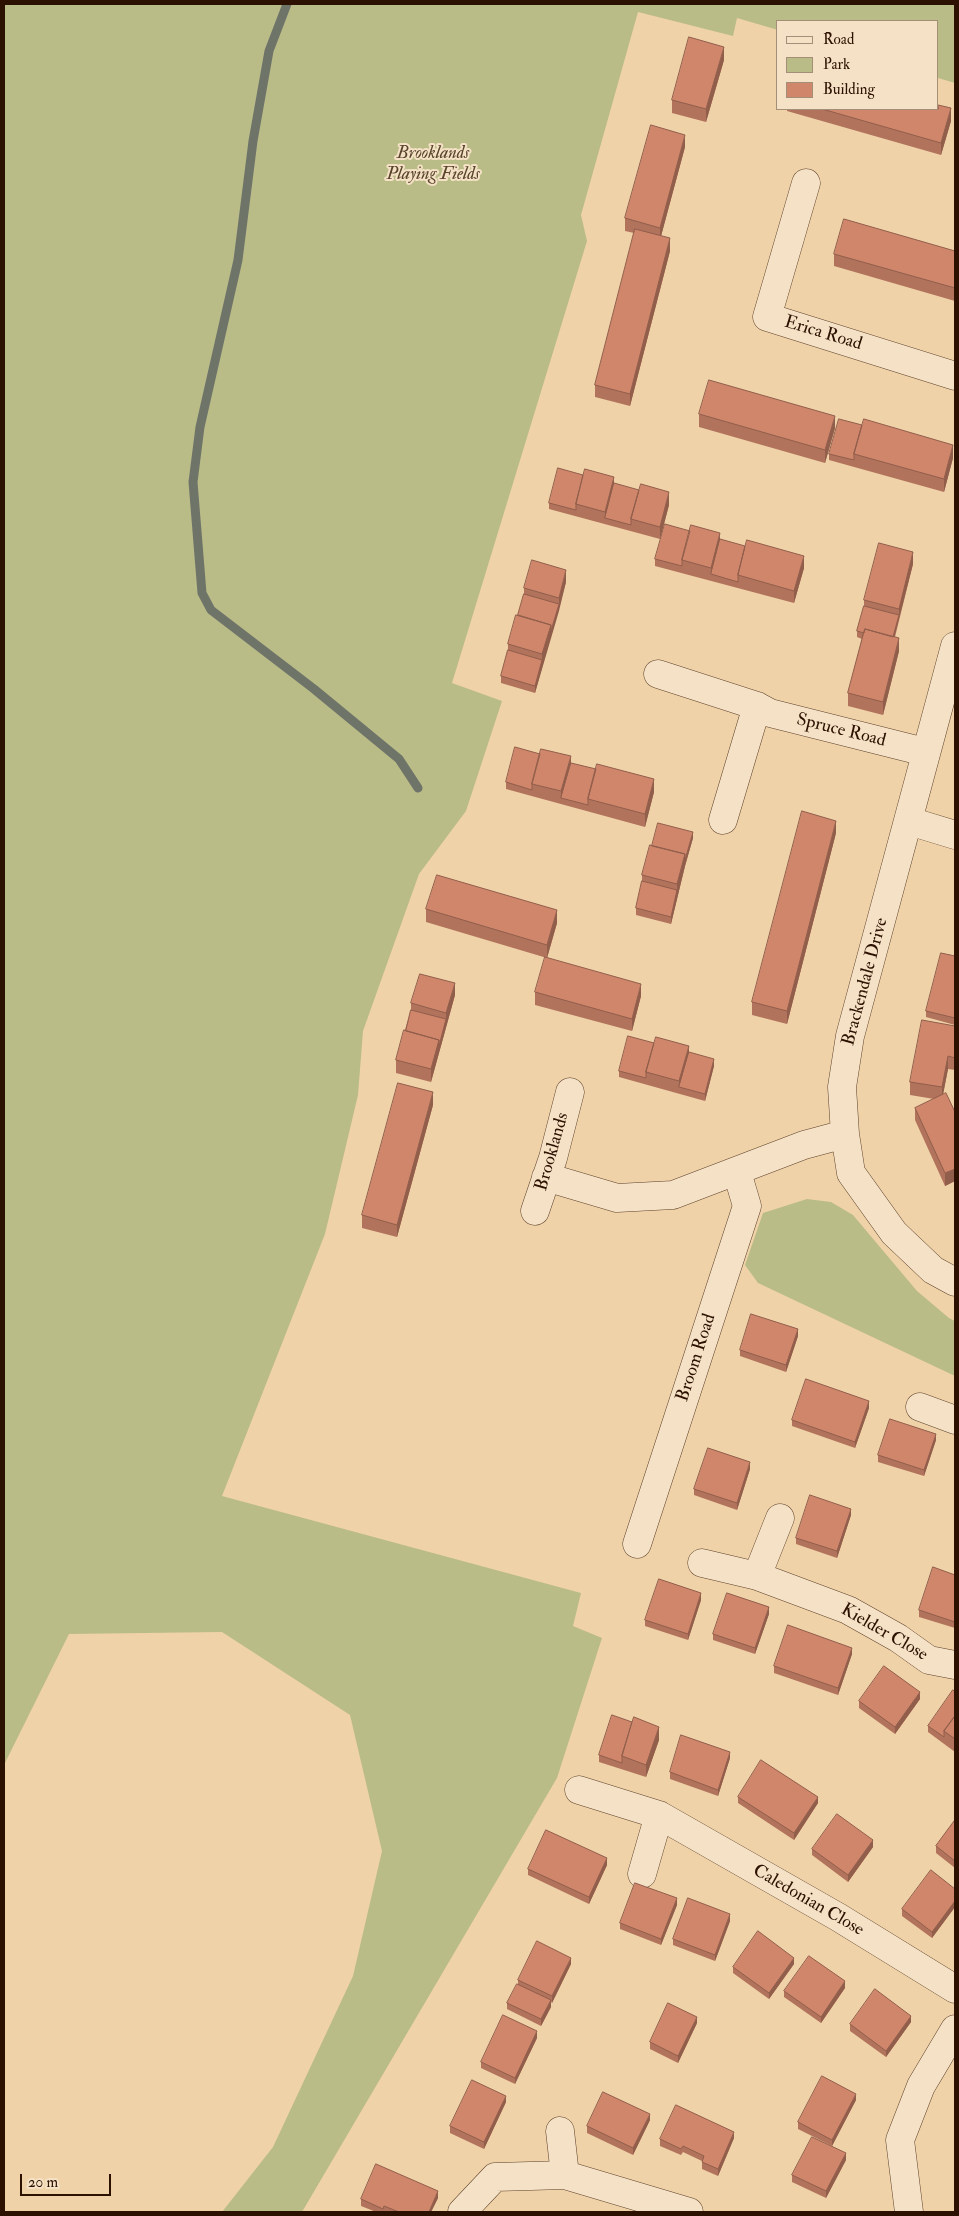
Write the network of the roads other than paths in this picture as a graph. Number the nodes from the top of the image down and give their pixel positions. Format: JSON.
{"nodes":[{"id":1,"x":806,"y":183,"type":"dead end"},
{"id":2,"x":955,"y":376,"type":"edge"},
{"id":3,"x":955,"y":646,"type":"edge"},
{"id":4,"x":658,"y":674,"type":"dead end"},
{"id":5,"x":757,"y":706,"type":"junction"},
{"id":6,"x":925,"y":752,"type":"junction"},
{"id":7,"x":723,"y":820,"type":"dead end"},
{"id":8,"x":910,"y":821,"type":"junction"},
{"id":9,"x":955,"y":835,"type":"edge"},
{"id":10,"x":570,"y":1092,"type":"dead end"},
{"id":11,"x":845,"y":1134,"type":"junction"},
{"id":12,"x":738,"y":1172,"type":"junction"},
{"id":13,"x":546,"y":1177,"type":"junction"},
{"id":14,"x":535,"y":1211,"type":"dead end"},
{"id":15,"x":955,"y":1282,"type":"edge"},
{"id":16,"x":920,"y":1407,"type":"dead end"},
{"id":17,"x":955,"y":1420,"type":"edge"},
{"id":18,"x":780,"y":1518,"type":"dead end"},
{"id":19,"x":637,"y":1544,"type":"dead end"},
{"id":20,"x":702,"y":1563,"type":"dead end"},
{"id":21,"x":757,"y":1576,"type":"junction"},
{"id":22,"x":955,"y":1665,"type":"edge"},
{"id":23,"x":579,"y":1790,"type":"dead end"},
{"id":24,"x":659,"y":1815,"type":"junction"},
{"id":25,"x":642,"y":1874,"type":"dead end"},
{"id":26,"x":955,"y":1989,"type":"edge"},
{"id":27,"x":955,"y":2029,"type":"edge"},
{"id":28,"x":560,"y":2131,"type":"dead end"},
{"id":29,"x":565,"y":2175,"type":"junction"},
{"id":30,"x":462,"y":2212,"type":"edge"},
{"id":31,"x":689,"y":2212,"type":"edge"},
{"id":32,"x":909,"y":2212,"type":"edge"}],
"edges":[{"from":1,"to":2,"type":"street","name":"Erica Road"},
{"from":3,"to":6,"type":"street","name":"Brackendale Drive"},
{"from":4,"to":5,"type":"street","name":"Spruce Road"},
{"from":5,"to":6,"type":"street","name":"Spruce Road"},
{"from":5,"to":7,"type":"street"},
{"from":6,"to":8,"type":"street","name":"Brackendale Drive"},
{"from":8,"to":9,"type":"street"},
{"from":8,"to":11,"type":"street","name":"Brackendale Drive"},
{"from":10,"to":13,"type":"street","name":"Brooklands"},
{"from":11,"to":12,"type":"street"},
{"from":11,"to":15,"type":"street","name":"Brackendale Drive"},
{"from":12,"to":13,"type":"street"},
{"from":12,"to":19,"type":"street","name":"Broom Road"},
{"from":13,"to":14,"type":"street","name":"Brooklands"},
{"from":16,"to":17,"type":"street"},
{"from":18,"to":21,"type":"street"},
{"from":20,"to":21,"type":"street","name":"Kielder Close"},
{"from":21,"to":22,"type":"street","name":"Kielder Close"},
{"from":23,"to":24,"type":"street","name":"Caledonian Close"},
{"from":24,"to":25,"type":"street"},
{"from":24,"to":26,"type":"street","name":"Caledonian Close"},
{"from":27,"to":32,"type":"street"},
{"from":28,"to":29,"type":"street"},
{"from":29,"to":30,"type":"street"},
{"from":29,"to":31,"type":"street"}]}
